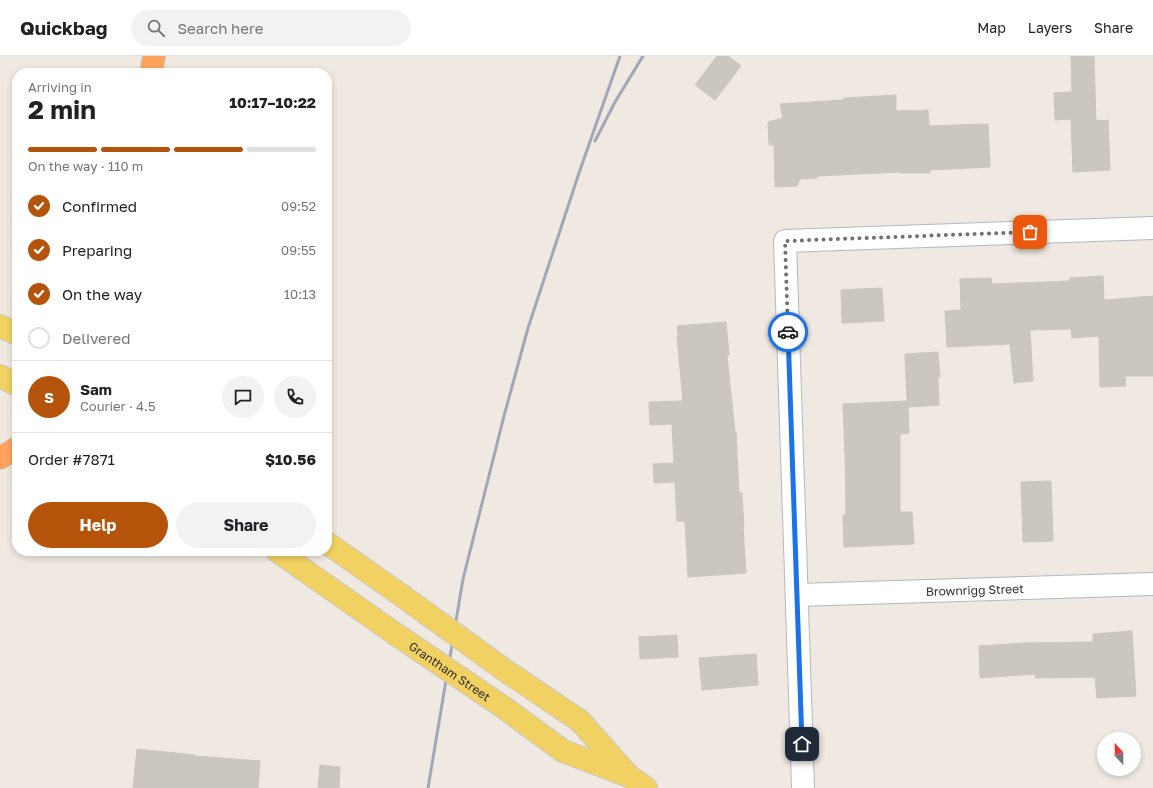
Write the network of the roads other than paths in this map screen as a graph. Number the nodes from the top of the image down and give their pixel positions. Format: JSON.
{"nodes":[{"id":1,"x":154,"y":56,"type":"edge"},
{"id":2,"x":152,"y":68,"type":"edge"},
{"id":3,"x":1153,"y":228,"type":"edge"},
{"id":4,"x":0,"y":326,"type":"edge"},
{"id":5,"x":12,"y":332,"type":"edge"},
{"id":6,"x":0,"y":376,"type":"edge"},
{"id":7,"x":12,"y":382,"type":"edge"},
{"id":8,"x":12,"y":451,"type":"edge"},
{"id":9,"x":0,"y":458,"type":"edge"},
{"id":10,"x":332,"y":547,"type":"edge"},
{"id":11,"x":284,"y":556,"type":"edge"},
{"id":12,"x":1153,"y":584,"type":"edge"},
{"id":13,"x":797,"y":595,"type":"junction"},
{"id":14,"x":638,"y":782,"type":"edge"},
{"id":15,"x":803,"y":788,"type":"edge"}],
"edges":[{"from":1,"to":2,"type":"highway"},
{"from":3,"to":13,"type":"street"},
{"from":4,"to":5,"type":"main road"},
{"from":6,"to":7,"type":"main road"},
{"from":8,"to":9,"type":"highway"},
{"from":10,"to":14,"type":"main road","name":"Grantham Street","bridge":true},
{"from":11,"to":14,"type":"main road","name":"Grantham Street","bridge":true},
{"from":12,"to":13,"type":"street","name":"Brownrigg Street"},
{"from":13,"to":15,"type":"street"}]}
